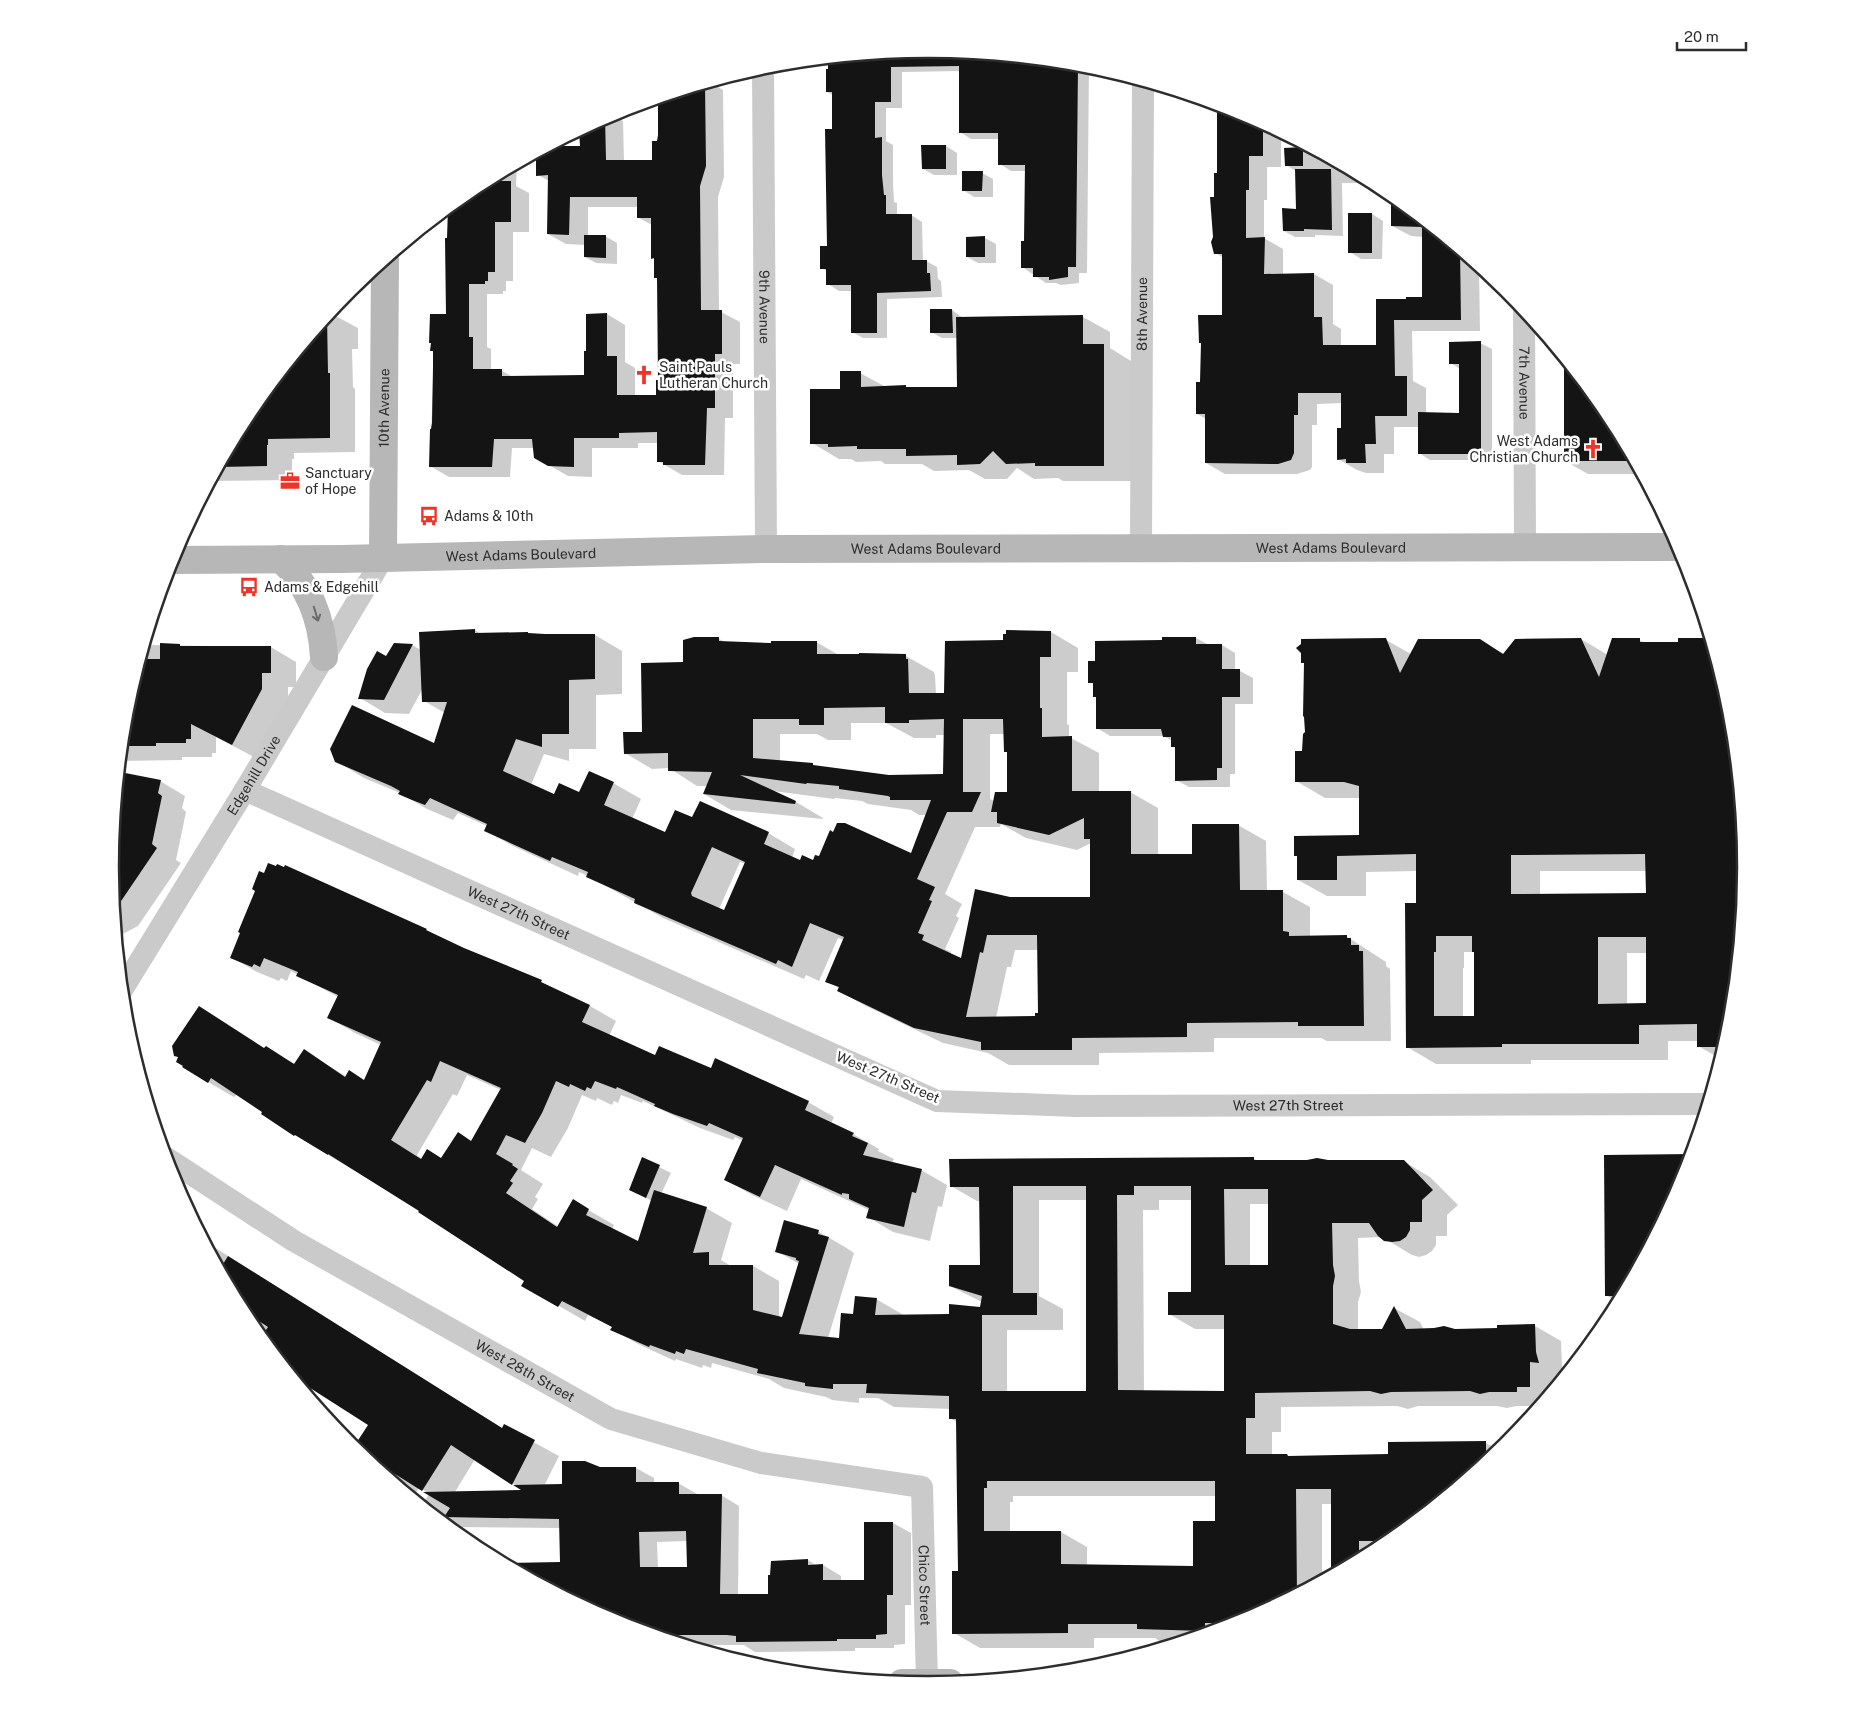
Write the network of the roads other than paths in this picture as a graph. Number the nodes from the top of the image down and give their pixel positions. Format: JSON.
{"nodes":[{"id":1,"x":763,"y":75,"type":"edge"},
{"id":2,"x":1143,"y":86,"type":"edge"},
{"id":3,"x":385,"y":268,"type":"edge"},
{"id":4,"x":1524,"y":319,"type":"edge"},
{"id":5,"x":1525,"y":546,"type":"junction"},
{"id":6,"x":1672,"y":547,"type":"edge"},
{"id":7,"x":1141,"y":548,"type":"junction"},
{"id":8,"x":766,"y":549,"type":"junction"},
{"id":9,"x":383,"y":558,"type":"junction"},
{"id":10,"x":281,"y":559,"type":"junction"},
{"id":11,"x":180,"y":560,"type":"edge"},
{"id":12,"x":324,"y":657,"type":"junction"},
{"id":13,"x":245,"y":790,"type":"junction"},
{"id":14,"x":127,"y":981,"type":"edge"},
{"id":15,"x":1702,"y":1104,"type":"edge"},
{"id":16,"x":176,"y":1163,"type":"edge"},
{"id":17,"x":922,"y":1487,"type":"joint"},
{"id":18,"x":926,"y":1676,"type":"edge"}],
"edges":[{"from":1,"to":8,"type":"street","name":"9th Avenue"},
{"from":2,"to":7,"type":"street","name":"8th Avenue"},
{"from":3,"to":9,"type":"main road","name":"10th Avenue"},
{"from":4,"to":5,"type":"street","name":"7th Avenue"},
{"from":5,"to":6,"type":"main road","name":"West Adams Boulevard"},
{"from":5,"to":7,"type":"main road","name":"West Adams Boulevard"},
{"from":7,"to":8,"type":"main road","name":"West Adams Boulevard"},
{"from":8,"to":9,"type":"main road","name":"West Adams Boulevard"},
{"from":9,"to":10,"type":"main road","name":"West Adams Boulevard"},
{"from":9,"to":12,"type":"street","name":"Edgehill Drive"},
{"from":10,"to":11,"type":"main road","name":"West Adams Boulevard"},
{"from":10,"to":12,"type":"main road","one_way":true},
{"from":12,"to":13,"type":"street","name":"Edgehill Drive"},
{"from":13,"to":14,"type":"street","name":"Edgehill Drive"},
{"from":13,"to":15,"type":"street","name":"West 27th Street"},
{"from":16,"to":17,"type":"street","name":"West 28th Street"},
{"from":17,"to":18,"type":"street","name":"Chico Street"}]}
